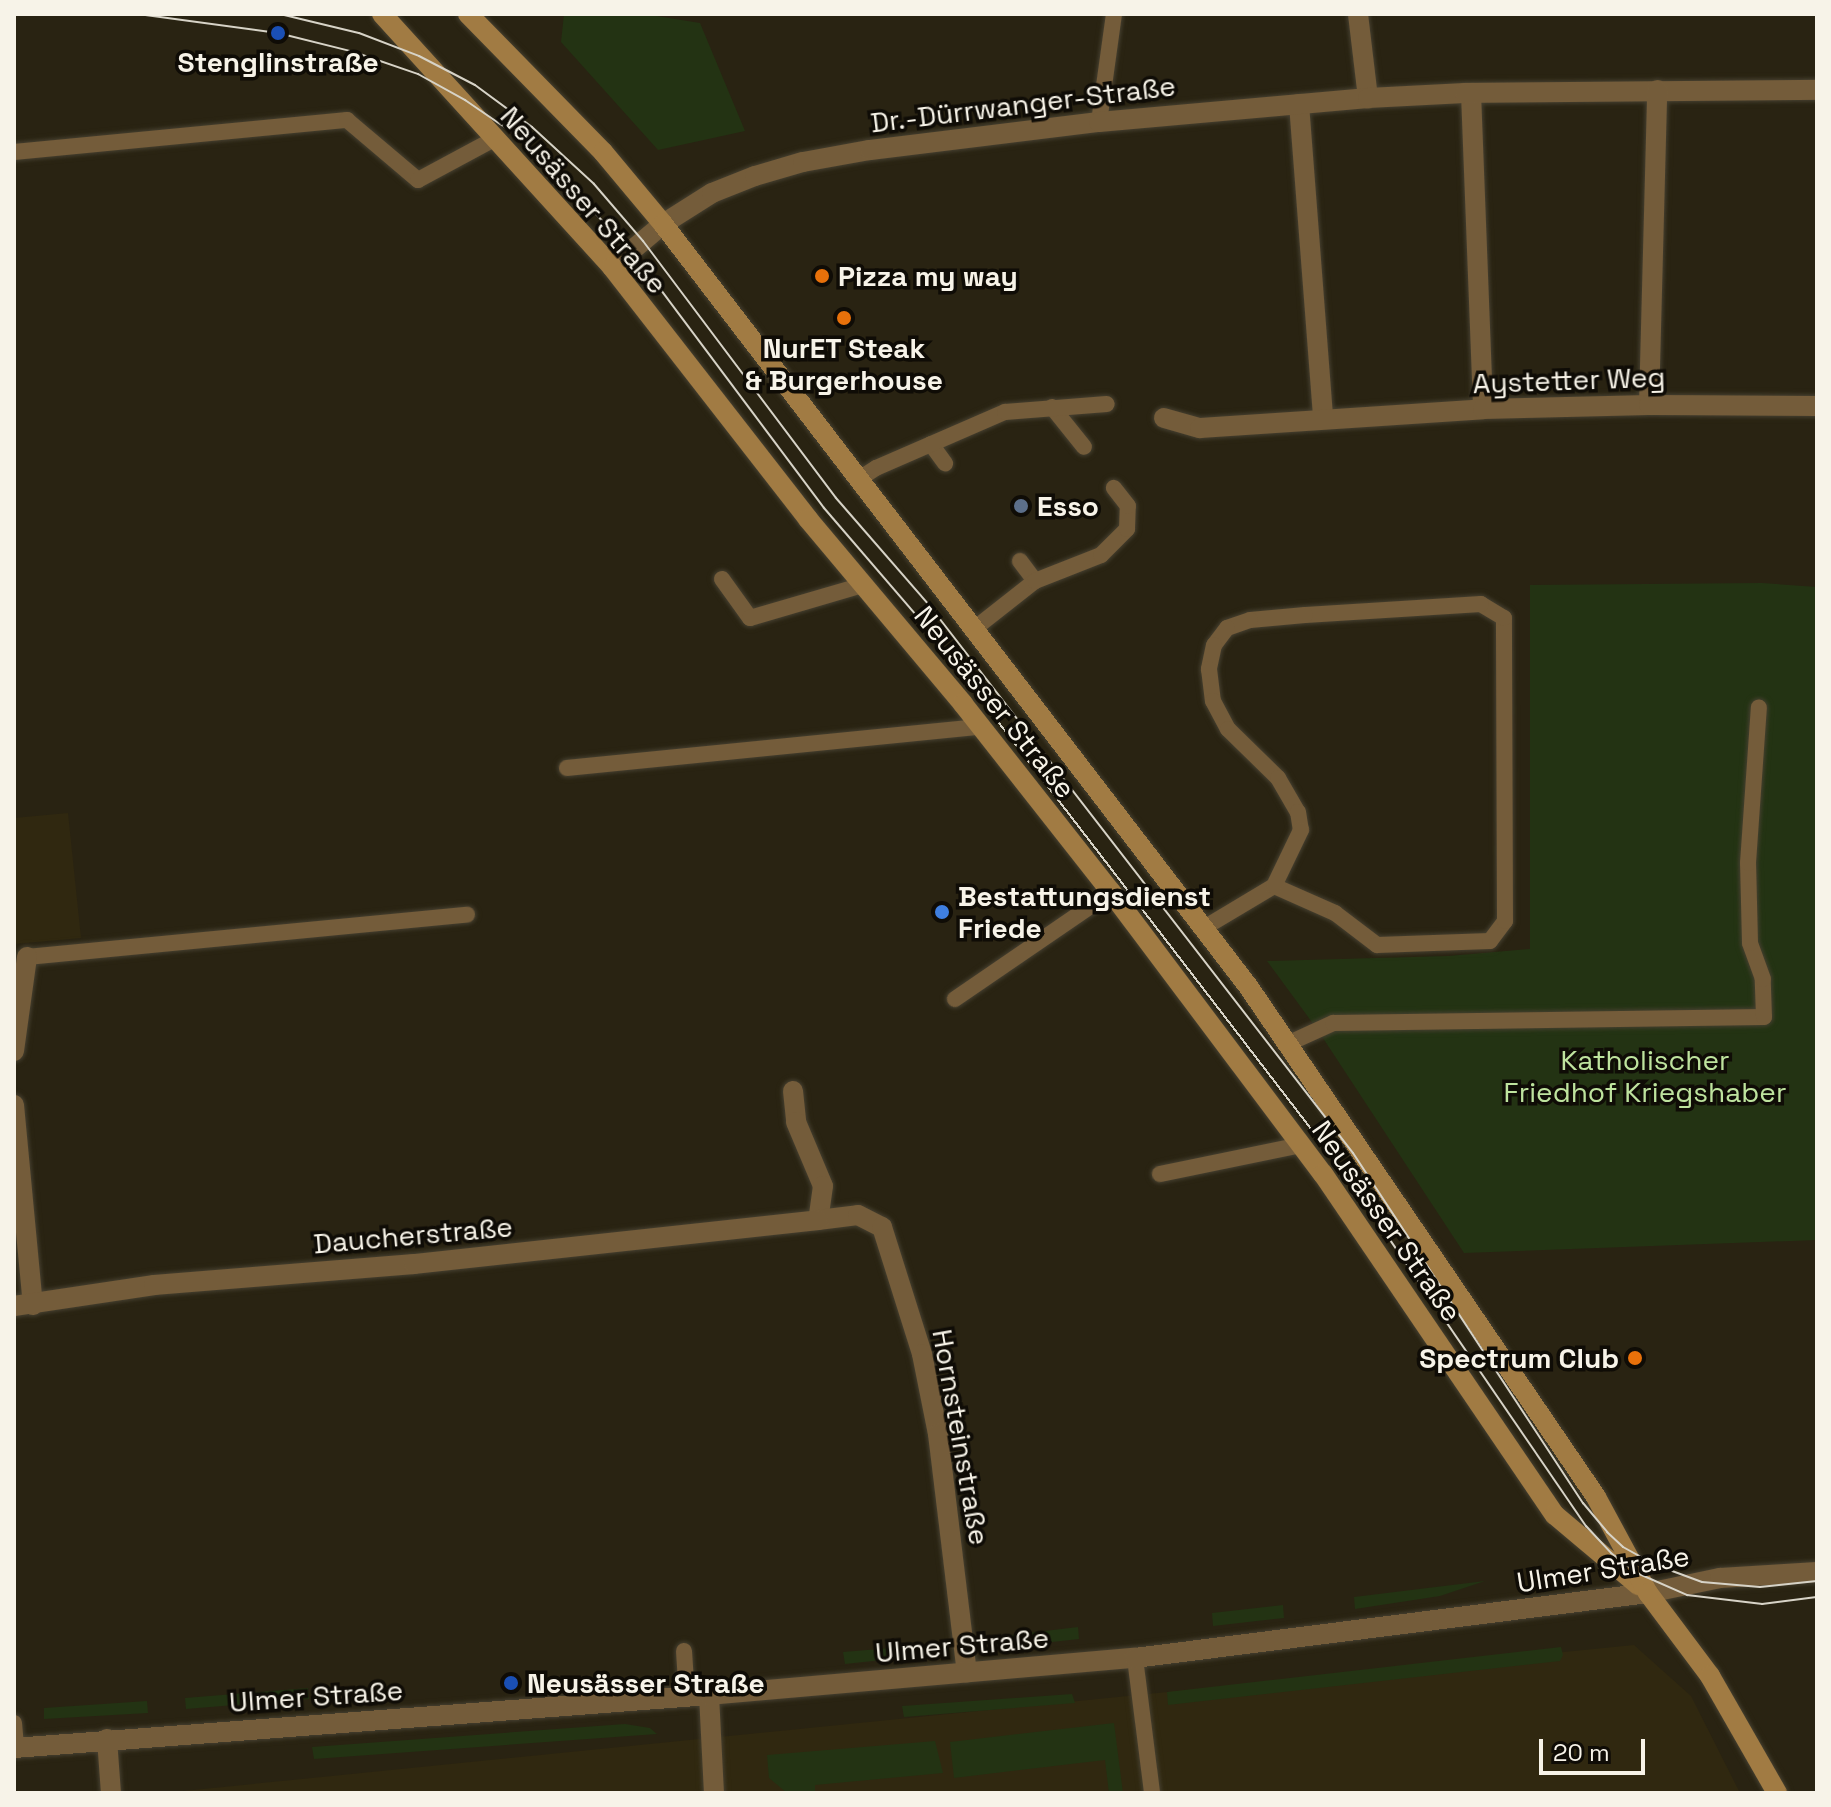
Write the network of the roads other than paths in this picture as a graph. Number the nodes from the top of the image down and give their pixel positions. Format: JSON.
{"nodes":[{"id":1,"x":382,"y":14,"type":"edge"},
{"id":2,"x":468,"y":14,"type":"edge"},
{"id":3,"x":1114,"y":14,"type":"edge"},
{"id":4,"x":1358,"y":14,"type":"edge"},
{"id":5,"x":1657,"y":90,"type":"junction"},
{"id":6,"x":1817,"y":90,"type":"edge"},
{"id":7,"x":1471,"y":93,"type":"junction"},
{"id":8,"x":1368,"y":98,"type":"junction"},
{"id":9,"x":1299,"y":104,"type":"junction"},
{"id":10,"x":1099,"y":122,"type":"junction"},
{"id":11,"x":494,"y":139,"type":"junction"},
{"id":12,"x":14,"y":152,"type":"edge"},
{"id":13,"x":663,"y":224,"type":"junction"},
{"id":14,"x":612,"y":267,"type":"junction"},
{"id":15,"x":1107,"y":404,"type":"dead end"},
{"id":16,"x":1649,"y":405,"type":"junction"},
{"id":17,"x":1817,"y":406,"type":"edge"},
{"id":18,"x":1052,"y":407,"type":"junction"},
{"id":19,"x":1483,"y":409,"type":"junction"},
{"id":20,"x":1164,"y":418,"type":"dead end"},
{"id":21,"x":1323,"y":419,"type":"junction"},
{"id":22,"x":931,"y":444,"type":"junction"},
{"id":23,"x":1084,"y":447,"type":"dead end"},
{"id":24,"x":945,"y":463,"type":"dead end"},
{"id":25,"x":859,"y":479,"type":"junction"},
{"id":26,"x":1114,"y":488,"type":"dead end"},
{"id":27,"x":1020,"y":561,"type":"dead end"},
{"id":28,"x":722,"y":579,"type":"dead end"},
{"id":29,"x":1035,"y":581,"type":"junction"},
{"id":30,"x":863,"y":585,"type":"junction"},
{"id":31,"x":974,"y":629,"type":"junction"},
{"id":32,"x":1759,"y":707,"type":"dead end"},
{"id":33,"x":981,"y":727,"type":"junction"},
{"id":34,"x":567,"y":768,"type":"dead end"},
{"id":35,"x":1274,"y":886,"type":"junction"},
{"id":36,"x":1111,"y":892,"type":"junction"},
{"id":37,"x":467,"y":915,"type":"dead end"},
{"id":38,"x":1202,"y":929,"type":"junction"},
{"id":39,"x":27,"y":957,"type":"joint"},
{"id":40,"x":955,"y":999,"type":"dead end"},
{"id":41,"x":1287,"y":1044,"type":"junction"},
{"id":42,"x":14,"y":1051,"type":"edge"},
{"id":43,"x":793,"y":1091,"type":"dead end"},
{"id":44,"x":14,"y":1105,"type":"edge"},
{"id":45,"x":1301,"y":1145,"type":"junction"},
{"id":46,"x":1160,"y":1174,"type":"dead end"},
{"id":47,"x":818,"y":1220,"type":"junction"},
{"id":48,"x":23,"y":1305,"type":"edge"},
{"id":49,"x":1817,"y":1572,"type":"edge"},
{"id":50,"x":1648,"y":1593,"type":"junction"},
{"id":51,"x":684,"y":1651,"type":"dead end"},
{"id":52,"x":1135,"y":1658,"type":"junction"},
{"id":53,"x":967,"y":1672,"type":"junction"},
{"id":54,"x":709,"y":1695,"type":"junction"},
{"id":55,"x":687,"y":1697,"type":"junction"},
{"id":56,"x":14,"y":1723,"type":"edge"},
{"id":57,"x":107,"y":1739,"type":"junction"},
{"id":58,"x":15,"y":1748,"type":"edge"},
{"id":59,"x":111,"y":1793,"type":"edge"},
{"id":60,"x":714,"y":1793,"type":"edge"},
{"id":61,"x":1152,"y":1793,"type":"edge"},
{"id":62,"x":1777,"y":1793,"type":"edge"}],
"edges":[{"from":1,"to":11,"type":"main road","name":"Neusässer Straße"},
{"from":2,"to":13,"type":"main road","name":"Neusässer Straße"},
{"from":3,"to":10,"type":"lane"},
{"from":4,"to":8,"type":"street"},
{"from":5,"to":6,"type":"street","name":"Dr.-Dürrwanger-Straße"},
{"from":5,"to":7,"type":"street","name":"Dr.-Dürrwanger-Straße"},
{"from":5,"to":16,"type":"street"},
{"from":7,"to":8,"type":"street","name":"Dr.-Dürrwanger-Straße"},
{"from":7,"to":19,"type":"street"},
{"from":8,"to":9,"type":"street","name":"Dr.-Dürrwanger-Straße"},
{"from":9,"to":10,"type":"street","name":"Dr.-Dürrwanger-Straße"},
{"from":9,"to":21,"type":"street"},
{"from":10,"to":13,"type":"street","name":"Dr.-Dürrwanger-Straße"},
{"from":11,"to":12,"type":"lane"},
{"from":11,"to":14,"type":"main road","name":"Neusässer Straße"},
{"from":13,"to":14,"type":"street","name":"Dr.-Dürrwanger-Straße"},
{"from":13,"to":25,"type":"main road","name":"Neusässer Straße"},
{"from":14,"to":30,"type":"main road","name":"Neusässer Straße"},
{"from":15,"to":18,"type":"lane"},
{"from":16,"to":17,"type":"street","name":"Aystetter Weg"},
{"from":16,"to":19,"type":"street","name":"Aystetter Weg"},
{"from":18,"to":22,"type":"lane"},
{"from":18,"to":23,"type":"lane"},
{"from":19,"to":21,"type":"street","name":"Aystetter Weg"},
{"from":20,"to":21,"type":"street","name":"Aystetter Weg"},
{"from":22,"to":24,"type":"lane"},
{"from":22,"to":25,"type":"lane"},
{"from":25,"to":31,"type":"main road","name":"Neusässer Straße"},
{"from":26,"to":29,"type":"lane"},
{"from":27,"to":29,"type":"lane"},
{"from":28,"to":30,"type":"lane"},
{"from":29,"to":31,"type":"lane"},
{"from":30,"to":33,"type":"main road","name":"Neusässer Straße"},
{"from":31,"to":38,"type":"main road","name":"Neusässer Straße"},
{"from":32,"to":41,"type":"lane"},
{"from":33,"to":34,"type":"lane"},
{"from":33,"to":36,"type":"main road","name":"Neusässer Straße"},
{"from":35,"to":35,"type":"lane"},
{"from":35,"to":38,"type":"lane"},
{"from":36,"to":40,"type":"lane"},
{"from":36,"to":45,"type":"main road","name":"Neusässer Straße"},
{"from":37,"to":39,"type":"lane"},
{"from":38,"to":41,"type":"main road","name":"Neusässer Straße"},
{"from":39,"to":42,"type":"street"},
{"from":41,"to":50,"type":"main road","name":"Neusässer Straße"},
{"from":43,"to":47,"type":"street"},
{"from":44,"to":48,"type":"street"},
{"from":45,"to":46,"type":"lane"},
{"from":45,"to":50,"type":"main road","name":"Neusässer Straße"},
{"from":47,"to":48,"type":"street","name":"Daucherstraße"},
{"from":47,"to":53,"type":"street","name":"Hornsteinstraße"},
{"from":49,"to":50,"type":"street","name":"Ulmer Straße"},
{"from":50,"to":52,"type":"street","name":"Ulmer Straße"},
{"from":50,"to":62,"type":"main road"},
{"from":51,"to":55,"type":"lane"},
{"from":52,"to":53,"type":"street","name":"Ulmer Straße"},
{"from":52,"to":61,"type":"lane"},
{"from":53,"to":54,"type":"street","name":"Ulmer Straße"},
{"from":54,"to":55,"type":"street","name":"Ulmer Straße"},
{"from":54,"to":60,"type":"street"},
{"from":55,"to":57,"type":"street","name":"Ulmer Straße"},
{"from":56,"to":58,"type":"lane"},
{"from":57,"to":58,"type":"street","name":"Ulmer Straße"},
{"from":57,"to":59,"type":"street"}]}
